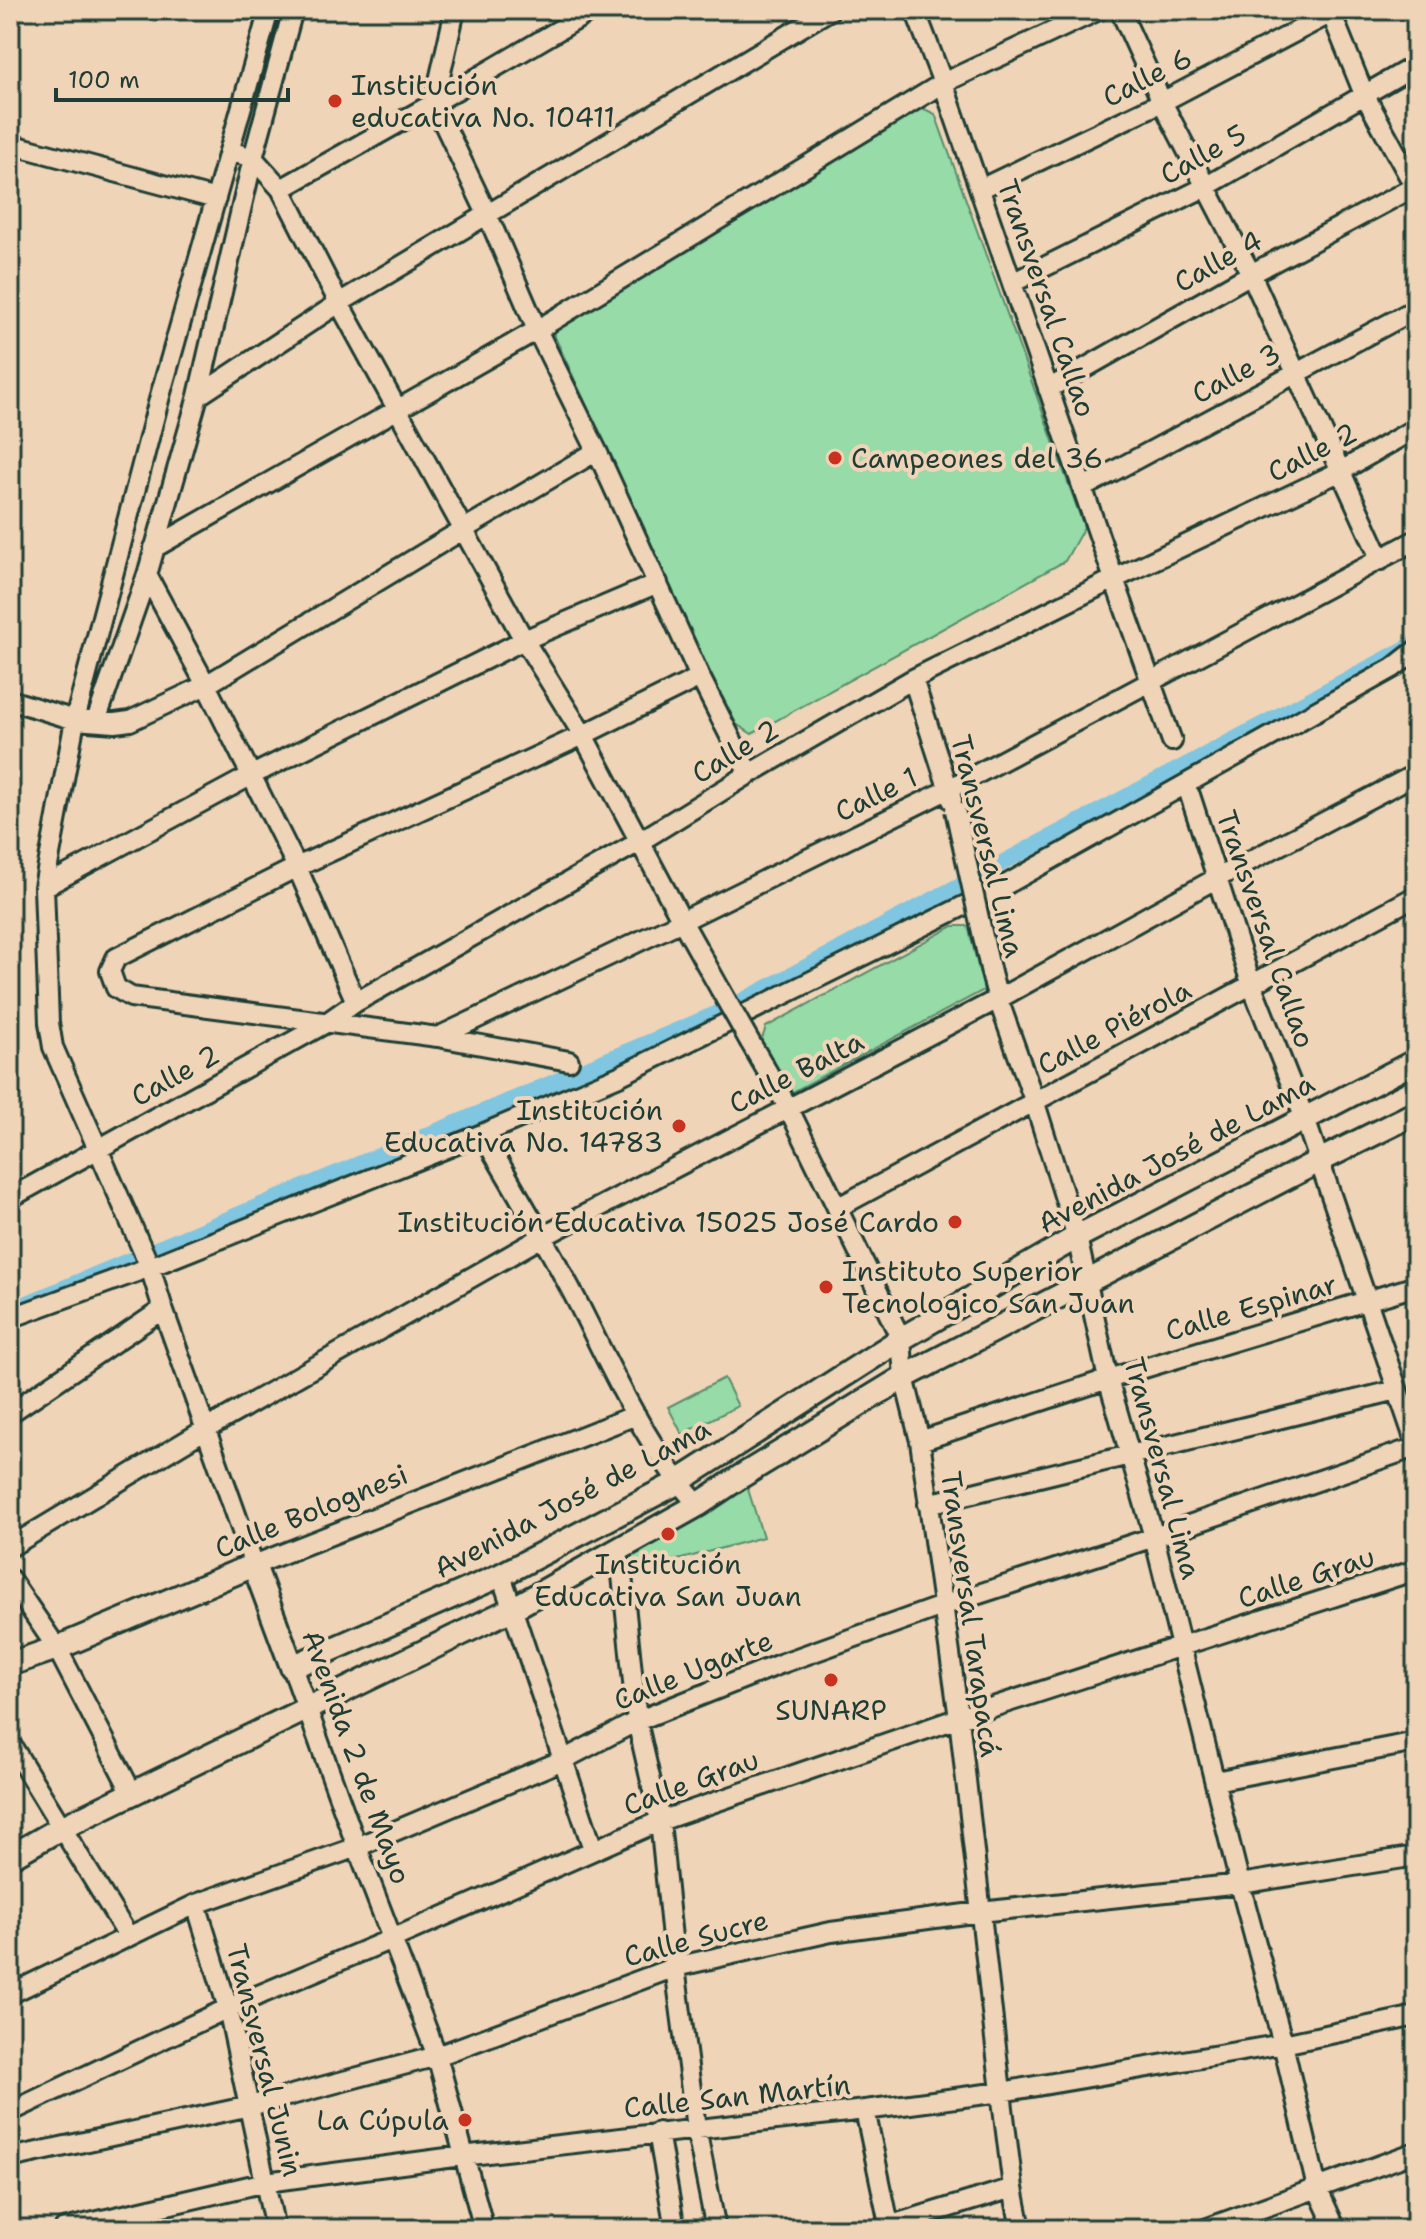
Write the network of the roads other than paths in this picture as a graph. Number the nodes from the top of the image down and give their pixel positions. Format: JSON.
{"nodes":[{"id":1,"x":269,"y":10,"type":"edge"},
{"id":2,"x":293,"y":10,"type":"edge"},
{"id":3,"x":455,"y":10,"type":"edge"},
{"id":4,"x":593,"y":10,"type":"edge"},
{"id":5,"x":830,"y":10,"type":"edge"},
{"id":6,"x":915,"y":10,"type":"edge"},
{"id":7,"x":1099,"y":10,"type":"edge"},
{"id":8,"x":1120,"y":10,"type":"edge"},
{"id":9,"x":1333,"y":11,"type":"edge"},
{"id":10,"x":1416,"y":65,"type":"edge"},
{"id":11,"x":943,"y":83,"type":"junction"},
{"id":12,"x":1364,"y":94,"type":"junction"},
{"id":13,"x":1162,"y":102,"type":"junction"},
{"id":14,"x":434,"y":103,"type":"junction"},
{"id":15,"x":10,"y":144,"type":"edge"},
{"id":16,"x":229,"y":151,"type":"junction"},
{"id":17,"x":253,"y":158,"type":"junction"},
{"id":18,"x":1205,"y":187,"type":"junction"},
{"id":19,"x":1416,"y":187,"type":"edge"},
{"id":20,"x":281,"y":189,"type":"junction"},
{"id":21,"x":980,"y":189,"type":"junction"},
{"id":22,"x":216,"y":199,"type":"junction"},
{"id":23,"x":488,"y":216,"type":"junction"},
{"id":24,"x":1251,"y":274,"type":"junction"},
{"id":25,"x":1012,"y":283,"type":"junction"},
{"id":26,"x":339,"y":303,"type":"junction"},
{"id":27,"x":1416,"y":309,"type":"edge"},
{"id":28,"x":537,"y":330,"type":"junction"},
{"id":29,"x":1297,"y":373,"type":"junction"},
{"id":30,"x":1048,"y":389,"type":"junction"},
{"id":31,"x":198,"y":396,"type":"junction"},
{"id":32,"x":398,"y":411,"type":"junction"},
{"id":33,"x":1416,"y":428,"type":"edge"},
{"id":34,"x":597,"y":451,"type":"junction"},
{"id":35,"x":1341,"y":471,"type":"junction"},
{"id":36,"x":1084,"y":487,"type":"junction"},
{"id":37,"x":464,"y":529,"type":"junction"},
{"id":38,"x":1416,"y":540,"type":"edge"},
{"id":39,"x":154,"y":548,"type":"junction"},
{"id":40,"x":1381,"y":560,"type":"junction"},
{"id":41,"x":147,"y":575,"type":"junction"},
{"id":42,"x":1114,"y":579,"type":"junction"},
{"id":43,"x":658,"y":583,"type":"junction"},
{"id":44,"x":524,"y":640,"type":"junction"},
{"id":45,"x":1416,"y":650,"type":"edge"},
{"id":46,"x":700,"y":677,"type":"junction"},
{"id":47,"x":913,"y":679,"type":"junction"},
{"id":48,"x":1152,"y":681,"type":"junction"},
{"id":49,"x":206,"y":685,"type":"junction"},
{"id":50,"x":10,"y":700,"type":"edge"},
{"id":51,"x":75,"y":720,"type":"junction"},
{"id":52,"x":96,"y":721,"type":"junction"},
{"id":53,"x":583,"y":735,"type":"junction"},
{"id":54,"x":1172,"y":741,"type":"dead end"},
{"id":55,"x":749,"y":774,"type":"junction"},
{"id":56,"x":1416,"y":774,"type":"edge"},
{"id":57,"x":252,"y":775,"type":"junction"},
{"id":58,"x":949,"y":789,"type":"junction"},
{"id":59,"x":1190,"y":795,"type":"dead end"},
{"id":60,"x":639,"y":842,"type":"junction"},
{"id":61,"x":297,"y":867,"type":"junction"},
{"id":62,"x":1217,"y":878,"type":"junction"},
{"id":63,"x":44,"y":887,"type":"junction"},
{"id":64,"x":1416,"y":896,"type":"edge"},
{"id":65,"x":682,"y":921,"type":"junction"},
{"id":66,"x":1252,"y":986,"type":"junction"},
{"id":67,"x":998,"y":999,"type":"junction"},
{"id":68,"x":356,"y":1002,"type":"junction"},
{"id":69,"x":326,"y":1023,"type":"junction"},
{"id":70,"x":438,"y":1037,"type":"junction"},
{"id":71,"x":569,"y":1061,"type":"dead end"},
{"id":72,"x":1416,"y":1061,"type":"edge"},
{"id":73,"x":1034,"y":1100,"type":"junction"},
{"id":74,"x":788,"y":1107,"type":"junction"},
{"id":75,"x":1416,"y":1113,"type":"edge"},
{"id":76,"x":1305,"y":1119,"type":"junction"},
{"id":77,"x":482,"y":1134,"type":"junction"},
{"id":78,"x":98,"y":1150,"type":"junction"},
{"id":79,"x":1319,"y":1161,"type":"junction"},
{"id":80,"x":10,"y":1198,"type":"edge"},
{"id":81,"x":837,"y":1208,"type":"junction"},
{"id":82,"x":544,"y":1236,"type":"junction"},
{"id":83,"x":1077,"y":1237,"type":"junction"},
{"id":84,"x":149,"y":1265,"type":"junction"},
{"id":85,"x":1086,"y":1284,"type":"junction"},
{"id":86,"x":1416,"y":1286,"type":"edge"},
{"id":87,"x":1367,"y":1302,"type":"junction"},
{"id":88,"x":163,"y":1309,"type":"junction"},
{"id":89,"x":10,"y":1318,"type":"edge"},
{"id":90,"x":901,"y":1339,"type":"junction"},
{"id":91,"x":904,"y":1377,"type":"junction"},
{"id":92,"x":1108,"y":1379,"type":"junction"},
{"id":93,"x":1397,"y":1390,"type":"junction"},
{"id":94,"x":10,"y":1413,"type":"edge"},
{"id":95,"x":636,"y":1415,"type":"junction"},
{"id":96,"x":206,"y":1429,"type":"junction"},
{"id":97,"x":920,"y":1441,"type":"junction"},
{"id":98,"x":1416,"y":1446,"type":"edge"},
{"id":99,"x":1132,"y":1455,"type":"junction"},
{"id":100,"x":678,"y":1482,"type":"junction"},
{"id":101,"x":928,"y":1504,"type":"junction"},
{"id":102,"x":698,"y":1505,"type":"junction"},
{"id":103,"x":1154,"y":1537,"type":"junction"},
{"id":104,"x":10,"y":1547,"type":"edge"},
{"id":105,"x":617,"y":1550,"type":"junction"},
{"id":106,"x":254,"y":1565,"type":"junction"},
{"id":107,"x":1416,"y":1570,"type":"edge"},
{"id":108,"x":501,"y":1575,"type":"junction"},
{"id":109,"x":10,"y":1579,"type":"edge"},
{"id":110,"x":942,"y":1606,"type":"junction"},
{"id":111,"x":512,"y":1609,"type":"junction"},
{"id":112,"x":1182,"y":1646,"type":"junction"},
{"id":113,"x":57,"y":1648,"type":"junction"},
{"id":114,"x":10,"y":1664,"type":"edge"},
{"id":115,"x":292,"y":1667,"type":"junction"},
{"id":116,"x":307,"y":1708,"type":"junction"},
{"id":117,"x":959,"y":1718,"type":"junction"},
{"id":118,"x":637,"y":1721,"type":"junction"},
{"id":119,"x":1416,"y":1742,"type":"edge"},
{"id":120,"x":10,"y":1743,"type":"edge"},
{"id":121,"x":563,"y":1760,"type":"junction"},
{"id":122,"x":1215,"y":1781,"type":"junction"},
{"id":123,"x":132,"y":1793,"type":"junction"},
{"id":124,"x":660,"y":1821,"type":"junction"},
{"id":125,"x":61,"y":1828,"type":"junction"},
{"id":126,"x":357,"y":1847,"type":"junction"},
{"id":127,"x":593,"y":1849,"type":"junction"},
{"id":128,"x":1416,"y":1856,"type":"edge"},
{"id":129,"x":10,"y":1857,"type":"edge"},
{"id":130,"x":1240,"y":1884,"type":"junction"},
{"id":131,"x":196,"y":1904,"type":"junction"},
{"id":132,"x":980,"y":1912,"type":"junction"},
{"id":133,"x":128,"y":1936,"type":"junction"},
{"id":134,"x":394,"y":1938,"type":"junction"},
{"id":135,"x":675,"y":1967,"type":"junction"},
{"id":136,"x":10,"y":1994,"type":"edge"},
{"id":137,"x":228,"y":2008,"type":"junction"},
{"id":138,"x":1416,"y":2016,"type":"edge"},
{"id":139,"x":1283,"y":2044,"type":"junction"},
{"id":140,"x":437,"y":2056,"type":"junction"},
{"id":141,"x":1001,"y":2092,"type":"junction"},
{"id":142,"x":250,"y":2106,"type":"junction"},
{"id":143,"x":865,"y":2110,"type":"junction"},
{"id":144,"x":10,"y":2112,"type":"edge"},
{"id":145,"x":696,"y":2128,"type":"junction"},
{"id":146,"x":658,"y":2132,"type":"junction"},
{"id":147,"x":1416,"y":2152,"type":"edge"},
{"id":148,"x":462,"y":2156,"type":"junction"},
{"id":149,"x":10,"y":2158,"type":"edge"},
{"id":150,"x":266,"y":2182,"type":"junction"},
{"id":151,"x":1013,"y":2188,"type":"junction"},
{"id":152,"x":1317,"y":2188,"type":"junction"},
{"id":153,"x":886,"y":2228,"type":"edge"},
{"id":154,"x":64,"y":2229,"type":"edge"},
{"id":155,"x":275,"y":2229,"type":"edge"},
{"id":156,"x":484,"y":2229,"type":"edge"},
{"id":157,"x":675,"y":2229,"type":"edge"},
{"id":158,"x":716,"y":2229,"type":"edge"},
{"id":159,"x":1021,"y":2229,"type":"edge"},
{"id":160,"x":1205,"y":2229,"type":"edge"},
{"id":161,"x":1336,"y":2229,"type":"edge"}],
"edges":[{"from":1,"to":16,"type":"street","name":"Avenida 2 de Mayo"},
{"from":2,"to":17,"type":"street"},
{"from":3,"to":14,"type":"street"},
{"from":4,"to":14,"type":"street"},
{"from":5,"to":23,"type":"street"},
{"from":6,"to":11,"type":"street","name":"Transversal Callao"},
{"from":7,"to":11,"type":"street"},
{"from":8,"to":13,"type":"street"},
{"from":9,"to":12,"type":"street"},
{"from":9,"to":13,"type":"street","name":"Calle 6"},
{"from":10,"to":12,"type":"street","name":"Calle 5"},
{"from":11,"to":21,"type":"street","name":"Transversal Callao"},
{"from":11,"to":28,"type":"street"},
{"from":12,"to":18,"type":"street","name":"Calle 5"},
{"from":12,"to":19,"type":"street"},
{"from":13,"to":18,"type":"street"},
{"from":13,"to":21,"type":"street","name":"Calle 6"},
{"from":14,"to":20,"type":"street"},
{"from":14,"to":23,"type":"street"},
{"from":15,"to":22,"type":"street"},
{"from":16,"to":17,"type":"street"},
{"from":16,"to":22,"type":"street","name":"Avenida 2 de Mayo"},
{"from":17,"to":20,"type":"street","name":"Transversal Tarapacá"},
{"from":17,"to":31,"type":"street"},
{"from":18,"to":24,"type":"street"},
{"from":18,"to":25,"type":"street","name":"Calle 5"},
{"from":19,"to":24,"type":"street","name":"Calle 4"},
{"from":20,"to":26,"type":"street","name":"Transversal Tarapacá"},
{"from":21,"to":25,"type":"street","name":"Transversal Callao"},
{"from":22,"to":51,"type":"street","name":"Avenida 2 de Mayo"},
{"from":23,"to":26,"type":"street"},
{"from":23,"to":28,"type":"street"},
{"from":24,"to":29,"type":"street"},
{"from":24,"to":30,"type":"street","name":"Calle 4"},
{"from":25,"to":30,"type":"street","name":"Transversal Callao"},
{"from":26,"to":31,"type":"street"},
{"from":26,"to":32,"type":"street","name":"Transversal Tarapacá"},
{"from":27,"to":29,"type":"street","name":"Calle 3"},
{"from":28,"to":32,"type":"street"},
{"from":28,"to":34,"type":"street"},
{"from":29,"to":35,"type":"street"},
{"from":29,"to":36,"type":"street","name":"Calle 3"},
{"from":30,"to":36,"type":"street","name":"Transversal Callao"},
{"from":31,"to":39,"type":"street"},
{"from":32,"to":37,"type":"street","name":"Transversal Tarapacá"},
{"from":32,"to":39,"type":"street"},
{"from":33,"to":35,"type":"street","name":"Calle 2"},
{"from":34,"to":37,"type":"street"},
{"from":34,"to":43,"type":"street"},
{"from":35,"to":40,"type":"street"},
{"from":35,"to":42,"type":"street","name":"Calle 2"},
{"from":36,"to":42,"type":"street","name":"Transversal Callao"},
{"from":37,"to":44,"type":"street","name":"Transversal Tarapacá"},
{"from":37,"to":49,"type":"street"},
{"from":38,"to":40,"type":"street","name":"Calle 1"},
{"from":39,"to":41,"type":"street"},
{"from":40,"to":48,"type":"street","name":"Calle 1"},
{"from":41,"to":49,"type":"street"},
{"from":41,"to":52,"type":"street"},
{"from":42,"to":47,"type":"street","name":"Calle 2"},
{"from":42,"to":48,"type":"street","name":"Transversal Callao"},
{"from":43,"to":44,"type":"street"},
{"from":43,"to":46,"type":"street"},
{"from":44,"to":53,"type":"street","name":"Transversal Tarapacá"},
{"from":44,"to":57,"type":"street"},
{"from":45,"to":77,"type":"street"},
{"from":46,"to":53,"type":"street"},
{"from":46,"to":55,"type":"street"},
{"from":47,"to":55,"type":"street","name":"Calle 2"},
{"from":47,"to":58,"type":"street","name":"Transversal Lima"},
{"from":48,"to":54,"type":"street","name":"Transversal Callao"},
{"from":48,"to":58,"type":"street","name":"Calle 1"},
{"from":49,"to":52,"type":"street"},
{"from":49,"to":57,"type":"street"},
{"from":50,"to":51,"type":"street"},
{"from":51,"to":52,"type":"street"},
{"from":51,"to":63,"type":"street","name":"Avenida 2 de Mayo"},
{"from":53,"to":60,"type":"street","name":"Transversal Tarapacá"},
{"from":53,"to":61,"type":"street"},
{"from":55,"to":60,"type":"street","name":"Calle 2"},
{"from":56,"to":62,"type":"street","name":"Calle Balta"},
{"from":57,"to":61,"type":"street"},
{"from":57,"to":63,"type":"street"},
{"from":58,"to":65,"type":"street","name":"Calle 1"},
{"from":58,"to":67,"type":"street","name":"Transversal Lima","bridge":true},
{"from":59,"to":62,"type":"street","name":"Transversal Callao"},
{"from":60,"to":65,"type":"street","name":"Transversal Tarapacá"},
{"from":60,"to":68,"type":"street","name":"Calle 2"},
{"from":61,"to":68,"type":"street"},
{"from":61,"to":69,"type":"street"},
{"from":62,"to":66,"type":"street","name":"Transversal Callao"},
{"from":62,"to":67,"type":"street","name":"Calle Balta"},
{"from":63,"to":78,"type":"street","name":"Avenida 2 de Mayo"},
{"from":64,"to":66,"type":"street","name":"Calle Piérola"},
{"from":65,"to":70,"type":"street","name":"Calle 1"},
{"from":65,"to":74,"type":"street","name":"Transversal Tarapacá","bridge":true},
{"from":66,"to":73,"type":"street","name":"Calle Piérola"},
{"from":66,"to":76,"type":"street","name":"Transversal Callao"},
{"from":67,"to":73,"type":"street","name":"Transversal Lima"},
{"from":67,"to":74,"type":"street","name":"Calle Balta"},
{"from":68,"to":69,"type":"street","name":"Calle 2"},
{"from":69,"to":70,"type":"street"},
{"from":69,"to":78,"type":"street","name":"Calle 2"},
{"from":70,"to":71,"type":"street"},
{"from":72,"to":76,"type":"main road","name":"Avenida José de Lama"},
{"from":73,"to":81,"type":"street","name":"Calle Piérola"},
{"from":73,"to":83,"type":"street","name":"Transversal Lima"},
{"from":74,"to":81,"type":"street","name":"Transversal Tarapacá"},
{"from":74,"to":82,"type":"street","name":"Calle Balta"},
{"from":75,"to":79,"type":"main road"},
{"from":76,"to":79,"type":"street","name":"Transversal Callao"},
{"from":76,"to":83,"type":"main road","name":"Avenida José de Lama"},
{"from":77,"to":82,"type":"street"},
{"from":77,"to":84,"type":"street"},
{"from":78,"to":80,"type":"street","name":"Calle 2"},
{"from":78,"to":84,"type":"street","name":"Avenida 2 de Mayo"},
{"from":79,"to":85,"type":"main road"},
{"from":79,"to":87,"type":"street","name":"Transversal Callao"},
{"from":81,"to":90,"type":"street","name":"Transversal Tarapacá"},
{"from":82,"to":95,"type":"street"},
{"from":82,"to":96,"type":"street","name":"Calle Balta"},
{"from":83,"to":85,"type":"street","name":"Transversal Lima"},
{"from":83,"to":90,"type":"main road","name":"Avenida José de Lama"},
{"from":84,"to":88,"type":"street","name":"Avenida 2 de Mayo"},
{"from":84,"to":89,"type":"street"},
{"from":85,"to":91,"type":"main road"},
{"from":85,"to":92,"type":"street","name":"Transversal Lima"},
{"from":86,"to":87,"type":"street","name":"Calle Espinar"},
{"from":87,"to":92,"type":"street","name":"Calle Espinar"},
{"from":87,"to":93,"type":"street","name":"Transversal Callao"},
{"from":88,"to":94,"type":"street"},
{"from":88,"to":96,"type":"street","name":"Avenida 2 de Mayo"},
{"from":90,"to":91,"type":"street","name":"Transversal Tarapacá"},
{"from":90,"to":100,"type":"main road","name":"Avenida José de Lama"},
{"from":91,"to":97,"type":"street","name":"Transversal Tarapacá"},
{"from":91,"to":102,"type":"main road"},
{"from":92,"to":97,"type":"street","name":"Calle Espinar"},
{"from":92,"to":99,"type":"street","name":"Transversal Lima"},
{"from":93,"to":98,"type":"street","name":"Transversal Callao"},
{"from":93,"to":99,"type":"street"},
{"from":95,"to":100,"type":"street"},
{"from":95,"to":106,"type":"street","name":"Calle Bolognesi"},
{"from":96,"to":104,"type":"street","name":"Calle Balta"},
{"from":96,"to":106,"type":"street","name":"Avenida 2 de Mayo"},
{"from":97,"to":101,"type":"street","name":"Transversal Tarapacá"},
{"from":98,"to":103,"type":"street","name":"Calle Ugarte"},
{"from":99,"to":101,"type":"street"},
{"from":99,"to":103,"type":"street","name":"Transversal Lima"},
{"from":100,"to":102,"type":"street"},
{"from":100,"to":108,"type":"main road","name":"Avenida José de Lama"},
{"from":101,"to":110,"type":"street","name":"Transversal Tarapacá"},
{"from":102,"to":105,"type":"main road"},
{"from":103,"to":110,"type":"street","name":"Calle Ugarte"},
{"from":103,"to":112,"type":"street","name":"Transversal Lima"},
{"from":105,"to":111,"type":"main road"},
{"from":105,"to":118,"type":"street"},
{"from":106,"to":113,"type":"main road","name":"Calle Bolognesi"},
{"from":106,"to":115,"type":"main road","name":"Avenida 2 de Mayo"},
{"from":107,"to":112,"type":"street","name":"Calle Grau"},
{"from":108,"to":111,"type":"street"},
{"from":108,"to":115,"type":"main road","name":"Avenida José de Lama"},
{"from":109,"to":113,"type":"street"},
{"from":110,"to":117,"type":"street","name":"Transversal Tarapacá"},
{"from":110,"to":118,"type":"street","name":"Calle Ugarte"},
{"from":111,"to":116,"type":"main road"},
{"from":111,"to":121,"type":"street"},
{"from":112,"to":117,"type":"street","name":"Calle Grau"},
{"from":112,"to":122,"type":"street","name":"Transversal Lima"},
{"from":113,"to":114,"type":"main road","name":"Calle Bolognesi"},
{"from":113,"to":123,"type":"street"},
{"from":115,"to":116,"type":"street","name":"Avenida 2 de Mayo"},
{"from":116,"to":123,"type":"main road"},
{"from":116,"to":126,"type":"street","name":"Avenida 2 de Mayo"},
{"from":117,"to":124,"type":"street","name":"Calle Grau"},
{"from":117,"to":132,"type":"street","name":"Transversal Tarapacá"},
{"from":118,"to":121,"type":"street","name":"Calle Ugarte"},
{"from":118,"to":124,"type":"street"},
{"from":119,"to":122,"type":"street"},
{"from":120,"to":125,"type":"street"},
{"from":121,"to":126,"type":"street","name":"Calle Ugarte"},
{"from":121,"to":127,"type":"street"},
{"from":122,"to":130,"type":"street","name":"Transversal Lima"},
{"from":123,"to":125,"type":"main road"},
{"from":124,"to":127,"type":"street","name":"Calle Grau"},
{"from":124,"to":135,"type":"street"},
{"from":125,"to":129,"type":"main road"},
{"from":125,"to":133,"type":"street"},
{"from":126,"to":131,"type":"street","name":"Calle Ugarte"},
{"from":126,"to":134,"type":"street","name":"Avenida 2 de Mayo"},
{"from":127,"to":134,"type":"street","name":"Calle Grau"},
{"from":128,"to":130,"type":"street","name":"Calle Sucre"},
{"from":130,"to":132,"type":"street","name":"Calle Sucre"},
{"from":130,"to":139,"type":"street","name":"Transversal Lima"},
{"from":131,"to":133,"type":"street","name":"Calle Ugarte"},
{"from":131,"to":137,"type":"street","name":"Transversal Junin"},
{"from":132,"to":135,"type":"street","name":"Calle Sucre"},
{"from":132,"to":141,"type":"street","name":"Transversal Tarapacá"},
{"from":133,"to":136,"type":"street","name":"Calle Ugarte"},
{"from":134,"to":137,"type":"street","name":"Calle Grau"},
{"from":134,"to":140,"type":"street","name":"Avenida 2 de Mayo"},
{"from":135,"to":140,"type":"street","name":"Calle Sucre"},
{"from":135,"to":145,"type":"street"},
{"from":137,"to":142,"type":"street","name":"Transversal Junin"},
{"from":137,"to":144,"type":"street","name":"Calle Grau"},
{"from":138,"to":139,"type":"street","name":"Calle San Martín"},
{"from":139,"to":141,"type":"street","name":"Calle San Martín"},
{"from":139,"to":152,"type":"street","name":"Transversal Lima"},
{"from":140,"to":142,"type":"street","name":"Calle Sucre"},
{"from":140,"to":148,"type":"street","name":"Avenida 2 de Mayo"},
{"from":141,"to":143,"type":"street","name":"Calle San Martín"},
{"from":141,"to":151,"type":"street","name":"Transversal Tarapacá"},
{"from":142,"to":149,"type":"street","name":"Calle Sucre"},
{"from":142,"to":150,"type":"street","name":"Transversal Junin"},
{"from":143,"to":145,"type":"street","name":"Calle San Martín"},
{"from":143,"to":153,"type":"street"},
{"from":145,"to":146,"type":"street","name":"Calle San Martín"},
{"from":145,"to":158,"type":"street"},
{"from":146,"to":148,"type":"street","name":"Calle San Martín"},
{"from":146,"to":157,"type":"street"},
{"from":147,"to":152,"type":"street"},
{"from":148,"to":150,"type":"street","name":"Calle San Martín"},
{"from":148,"to":156,"type":"street","name":"Avenida 2 de Mayo"},
{"from":150,"to":154,"type":"street","name":"Calle San Martín"},
{"from":150,"to":155,"type":"street","name":"Transversal Junin"},
{"from":151,"to":153,"type":"street"},
{"from":151,"to":159,"type":"street","name":"Transversal Tarapacá"},
{"from":152,"to":160,"type":"street"},
{"from":152,"to":161,"type":"street","name":"Transversal Lima"}]}
